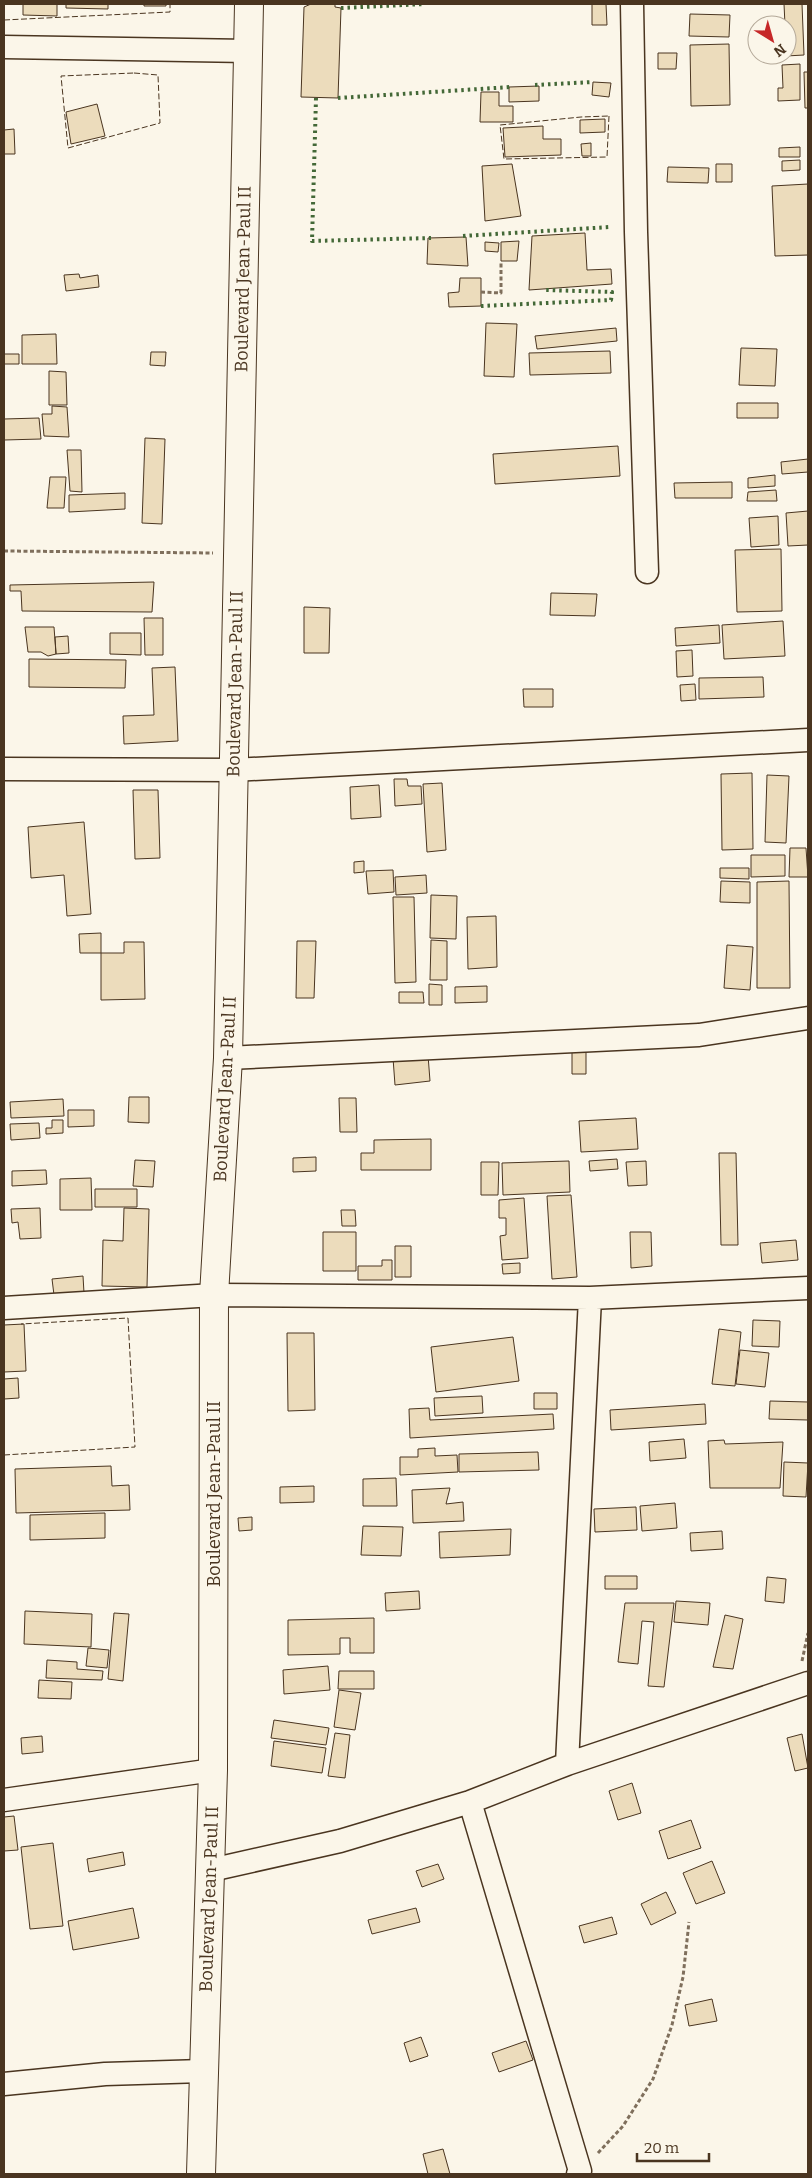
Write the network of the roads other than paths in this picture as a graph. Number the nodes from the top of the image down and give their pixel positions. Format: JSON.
{"nodes":[{"id":1,"x":249,"y":4,"type":"edge"},
{"id":2,"x":632,"y":4,"type":"edge"},
{"id":3,"x":4,"y":47,"type":"edge"},
{"id":4,"x":248,"y":51,"type":"junction"},
{"id":5,"x":647,"y":572,"type":"dead end"},
{"id":6,"x":808,"y":740,"type":"edge"},
{"id":7,"x":4,"y":768,"type":"edge"},
{"id":8,"x":234,"y":770,"type":"junction"},
{"id":9,"x":808,"y":1018,"type":"edge"},
{"id":10,"x":228,"y":1058,"type":"junction"},
{"id":11,"x":808,"y":1288,"type":"edge"},
{"id":12,"x":214,"y":1295,"type":"junction"},
{"id":13,"x":590,"y":1298,"type":"junction"},
{"id":14,"x":4,"y":1308,"type":"edge"},
{"id":15,"x":808,"y":1683,"type":"edge"},
{"id":16,"x":567,"y":1764,"type":"junction"},
{"id":17,"x":214,"y":1770,"type":"junction"},
{"id":18,"x":4,"y":1800,"type":"edge"},
{"id":19,"x":470,"y":1802,"type":"junction"},
{"id":20,"x":211,"y":1870,"type":"junction"},
{"id":21,"x":203,"y":2070,"type":"junction"},
{"id":22,"x":4,"y":2084,"type":"edge"},
{"id":23,"x":579,"y":2173,"type":"edge"},
{"id":24,"x":201,"y":2174,"type":"edge"}],
"edges":[{"from":1,"to":4,"type":"main road","name":"Boulevard Jean-Paul II"},
{"from":2,"to":5,"type":"street"},
{"from":3,"to":4,"type":"street"},
{"from":4,"to":8,"type":"main road","name":"Boulevard Jean-Paul II"},
{"from":6,"to":8,"type":"street"},
{"from":7,"to":8,"type":"street"},
{"from":8,"to":10,"type":"main road","name":"Boulevard Jean-Paul II"},
{"from":9,"to":10,"type":"street"},
{"from":10,"to":12,"type":"main road","name":"Boulevard Jean-Paul II"},
{"from":11,"to":13,"type":"street"},
{"from":12,"to":13,"type":"street"},
{"from":12,"to":14,"type":"street"},
{"from":12,"to":17,"type":"main road","name":"Boulevard Jean-Paul II"},
{"from":13,"to":16,"type":"street"},
{"from":15,"to":16,"type":"street"},
{"from":16,"to":19,"type":"street"},
{"from":17,"to":18,"type":"street"},
{"from":17,"to":20,"type":"main road","name":"Boulevard Jean-Paul II"},
{"from":19,"to":20,"type":"street"},
{"from":19,"to":23,"type":"street"},
{"from":20,"to":21,"type":"main road","name":"Boulevard Jean-Paul II"},
{"from":21,"to":22,"type":"street"},
{"from":21,"to":24,"type":"main road","name":"Boulevard Jean-Paul II"}]}
